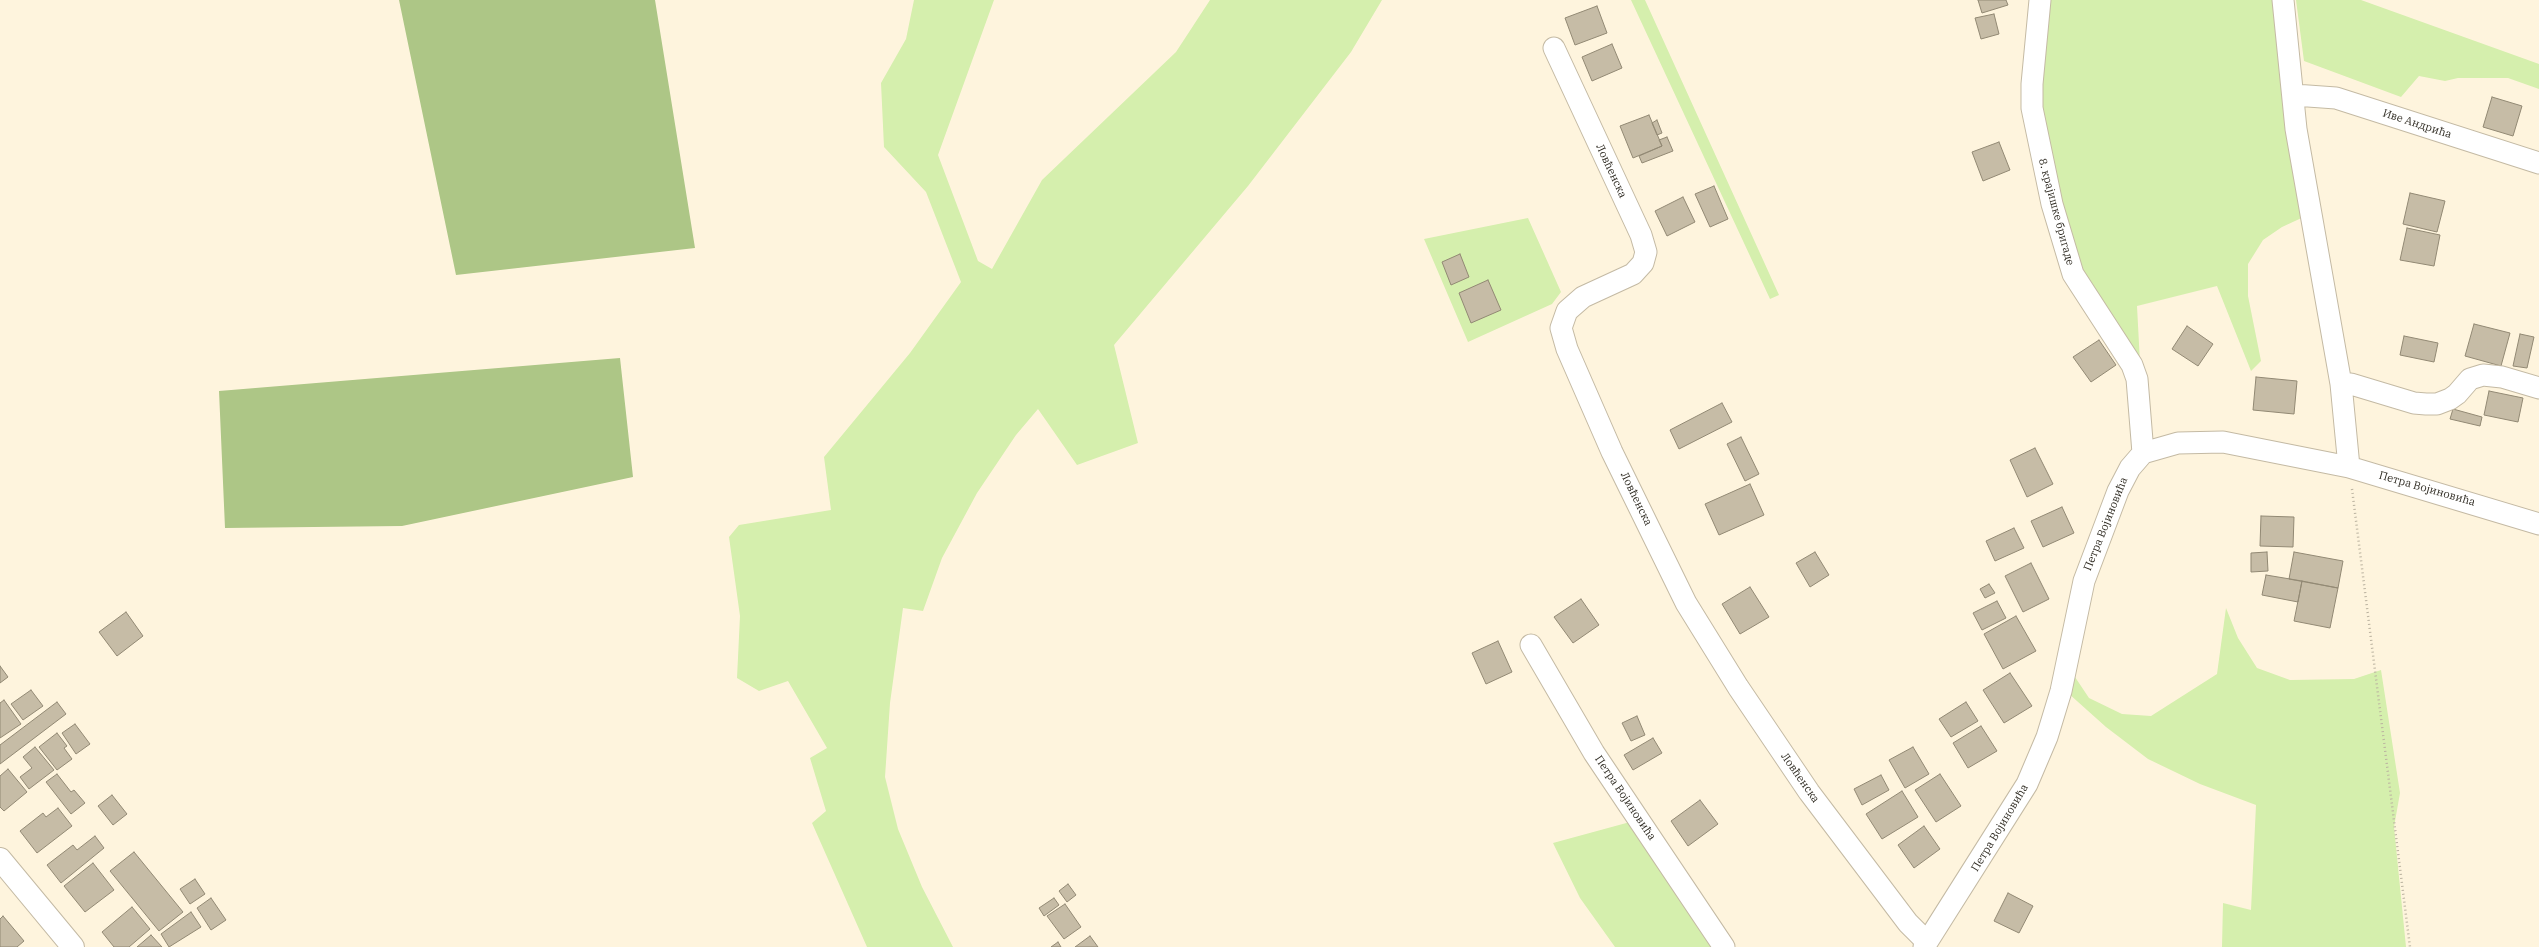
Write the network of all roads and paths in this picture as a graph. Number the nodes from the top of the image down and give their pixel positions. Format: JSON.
{"nodes":[{"id":1,"x":2040,"y":0,"type":"edge"},
{"id":2,"x":2283,"y":0,"type":"edge"},
{"id":3,"x":1554,"y":48,"type":"dead end"},
{"id":4,"x":2294,"y":96,"type":"junction"},
{"id":5,"x":2539,"y":163,"type":"edge"},
{"id":6,"x":2341,"y":384,"type":"junction"},
{"id":7,"x":2539,"y":388,"type":"edge"},
{"id":8,"x":2143,"y":453,"type":"junction"},
{"id":9,"x":2349,"y":467,"type":"junction"},
{"id":10,"x":2539,"y":524,"type":"edge"},
{"id":11,"x":1530,"y":645,"type":"dead end"},
{"id":12,"x":0,"y":859,"type":"edge"},
{"id":13,"x":1926,"y":945,"type":"edge"},
{"id":14,"x":73,"y":947,"type":"edge"},
{"id":15,"x":1724,"y":947,"type":"edge"},
{"id":16,"x":2410,"y":947,"type":"edge"}],
"edges":[{"from":1,"to":8,"type":"street","name":"8. крајишке бригаде"},
{"from":2,"to":4,"type":"street"},
{"from":3,"to":13,"type":"street","name":"Ловћенска"},
{"from":4,"to":5,"type":"street","name":"Иве Андрића"},
{"from":4,"to":6,"type":"street"},
{"from":6,"to":7,"type":"street"},
{"from":6,"to":9,"type":"street"},
{"from":8,"to":9,"type":"street","name":"Петра Војиновића"},
{"from":8,"to":13,"type":"street","name":"Петра Војиновића"},
{"from":9,"to":10,"type":"street","name":"Петра Војиновића"},
{"from":9,"to":16,"type":"path"},
{"from":11,"to":15,"type":"street","name":"Петра Војиновића"},
{"from":12,"to":14,"type":"main road"}]}
